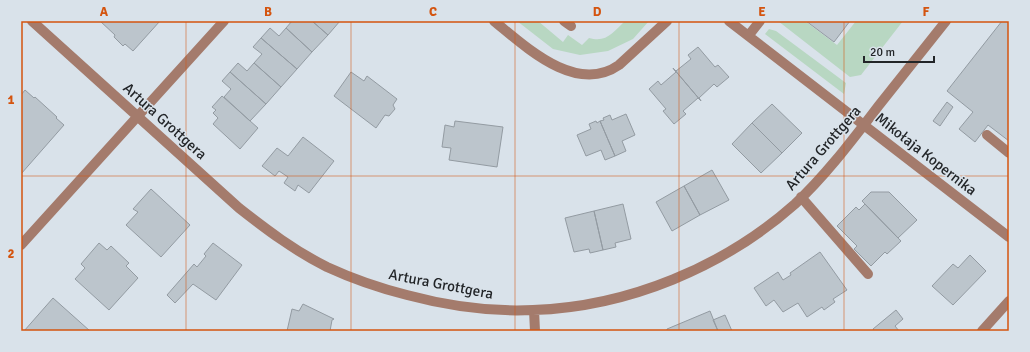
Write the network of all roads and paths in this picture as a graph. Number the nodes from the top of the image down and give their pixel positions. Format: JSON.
{"nodes":[{"id":1,"x":32,"y":21,"type":"edge"},
{"id":2,"x":224,"y":21,"type":"edge"},
{"id":3,"x":494,"y":21,"type":"edge"},
{"id":4,"x":667,"y":21,"type":"edge"},
{"id":5,"x":729,"y":21,"type":"edge"},
{"id":6,"x":760,"y":21,"type":"edge"},
{"id":7,"x":946,"y":21,"type":"edge"},
{"id":8,"x":749,"y":35,"type":"junction"},
{"id":9,"x":138,"y":116,"type":"junction"},
{"id":10,"x":864,"y":125,"type":"junction"},
{"id":11,"x":987,"y":135,"type":"dead end"},
{"id":12,"x":1009,"y":153,"type":"edge"},
{"id":13,"x":801,"y":198,"type":"junction"},
{"id":14,"x":1009,"y":237,"type":"edge"},
{"id":15,"x":21,"y":246,"type":"edge"},
{"id":16,"x":868,"y":274,"type":"dead end"},
{"id":17,"x":1009,"y":301,"type":"edge"},
{"id":18,"x":534,"y":310,"type":"junction"},
{"id":19,"x":535,"y":331,"type":"edge"},
{"id":20,"x":982,"y":331,"type":"edge"}],
"edges":[{"from":1,"to":9,"type":"street","name":"Artura Grottgera"},
{"from":2,"to":9,"type":"street"},
{"from":3,"to":4,"type":"street"},
{"from":5,"to":8,"type":"street","name":"Mikołaja Kopernika"},
{"from":6,"to":8,"type":"street"},
{"from":7,"to":10,"type":"street","name":"Artura Grottgera"},
{"from":8,"to":10,"type":"street","name":"Mikołaja Kopernika"},
{"from":9,"to":15,"type":"street"},
{"from":9,"to":18,"type":"street","name":"Artura Grottgera"},
{"from":10,"to":13,"type":"street","name":"Artura Grottgera"},
{"from":10,"to":14,"type":"street","name":"Mikołaja Kopernika"},
{"from":11,"to":12,"type":"street"},
{"from":13,"to":16,"type":"street"},
{"from":13,"to":18,"type":"street","name":"Artura Grottgera"},
{"from":17,"to":20,"type":"street"},
{"from":18,"to":19,"type":"street"}]}
